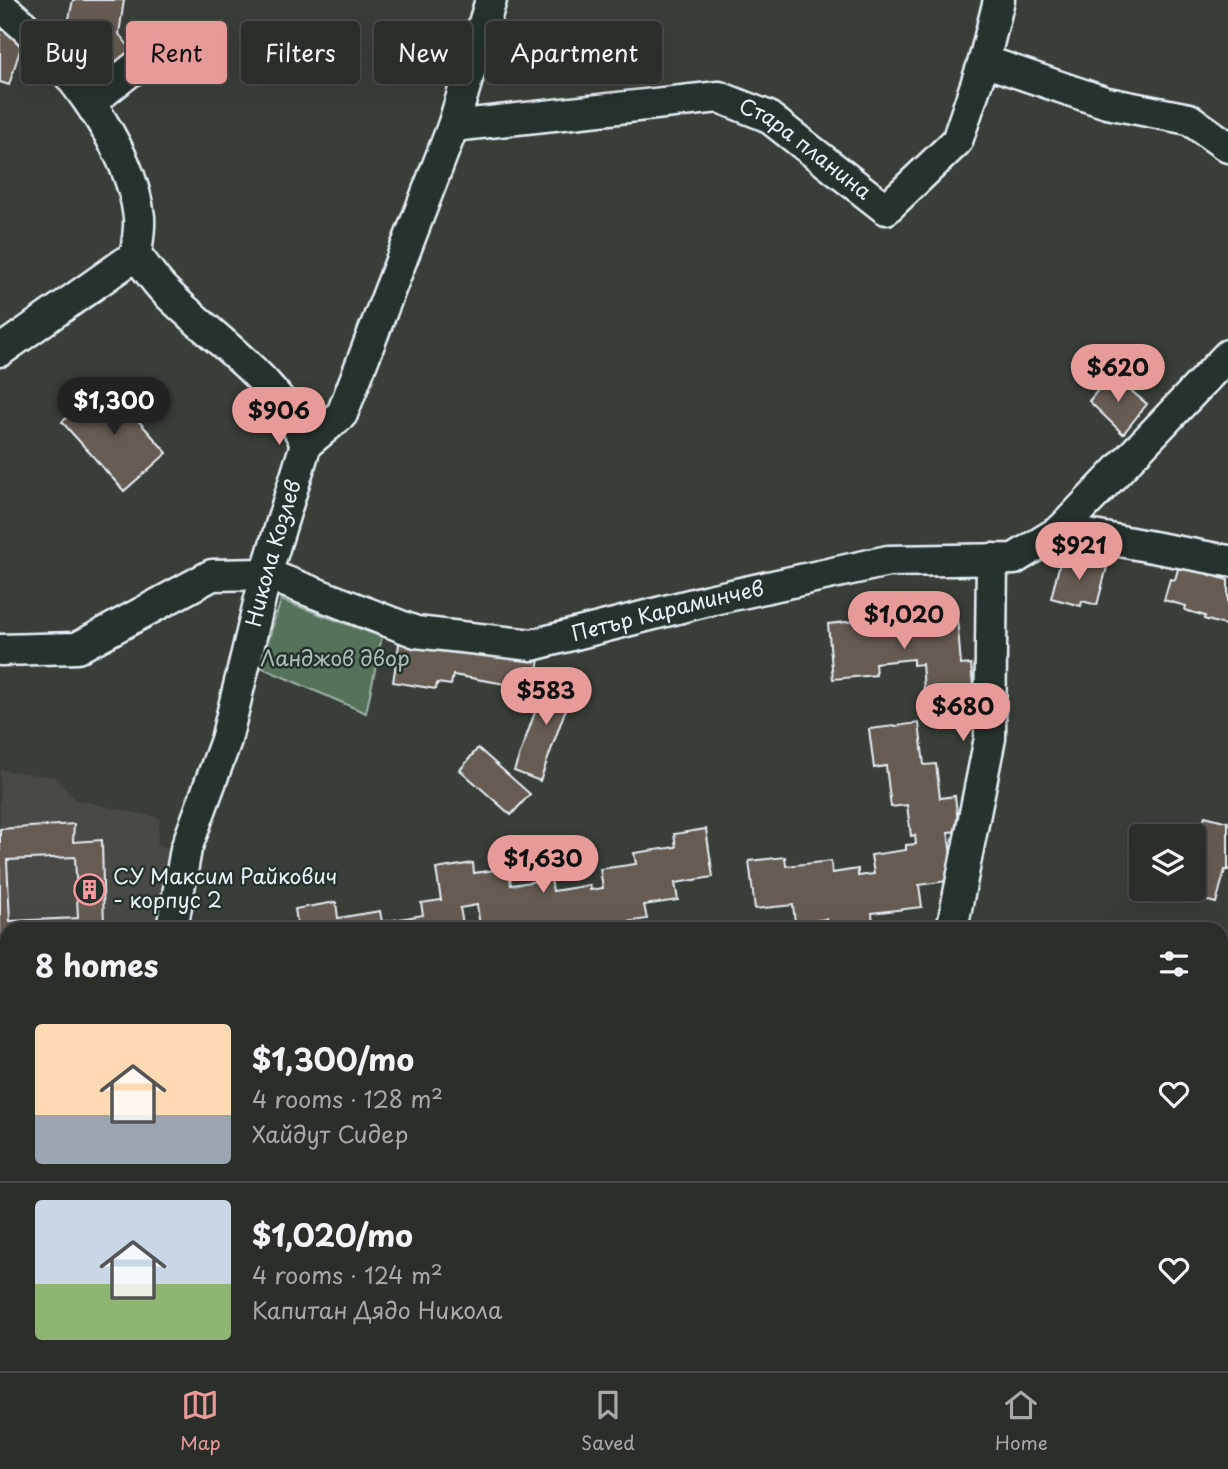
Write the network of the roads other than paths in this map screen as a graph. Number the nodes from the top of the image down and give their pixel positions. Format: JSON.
{"nodes":[{"id":1,"x":491,"y":0,"type":"edge"},
{"id":2,"x":999,"y":0,"type":"edge"},
{"id":3,"x":15,"y":8,"type":"edge"},
{"id":4,"x":984,"y":61,"type":"junction"},
{"id":5,"x":126,"y":74,"type":"edge"},
{"id":6,"x":90,"y":103,"type":"junction"},
{"id":7,"x":453,"y":126,"type":"junction"},
{"id":8,"x":1228,"y":147,"type":"edge"},
{"id":9,"x":136,"y":255,"type":"junction"},
{"id":10,"x":0,"y":351,"type":"edge"},
{"id":11,"x":1228,"y":355,"type":"edge"},
{"id":12,"x":306,"y":444,"type":"junction"},
{"id":13,"x":1061,"y":530,"type":"junction"},
{"id":14,"x":992,"y":559,"type":"junction"},
{"id":15,"x":1228,"y":561,"type":"edge"},
{"id":16,"x":265,"y":574,"type":"junction"},
{"id":17,"x":0,"y":650,"type":"edge"},
{"id":18,"x":173,"y":922,"type":"edge"},
{"id":19,"x":953,"y":922,"type":"edge"}],
"edges":[{"from":1,"to":7,"type":"street"},
{"from":2,"to":4,"type":"street","name":"Стара планина"},
{"from":3,"to":6,"type":"street"},
{"from":4,"to":7,"type":"street","name":"Стара планина"},
{"from":4,"to":8,"type":"street"},
{"from":5,"to":6,"type":"street"},
{"from":6,"to":9,"type":"street"},
{"from":7,"to":12,"type":"street"},
{"from":9,"to":10,"type":"street"},
{"from":9,"to":12,"type":"street"},
{"from":11,"to":13,"type":"street","name":"Петър Караминчев"},
{"from":12,"to":16,"type":"street","name":"Никола Козлев"},
{"from":13,"to":14,"type":"street","name":"Петър Караминчев"},
{"from":13,"to":15,"type":"street"},
{"from":14,"to":16,"type":"street","name":"Петър Караминчев"},
{"from":14,"to":19,"type":"street"},
{"from":16,"to":17,"type":"street","name":"Петър Караминчев"},
{"from":16,"to":18,"type":"street","name":"Никола Козлев"}]}
